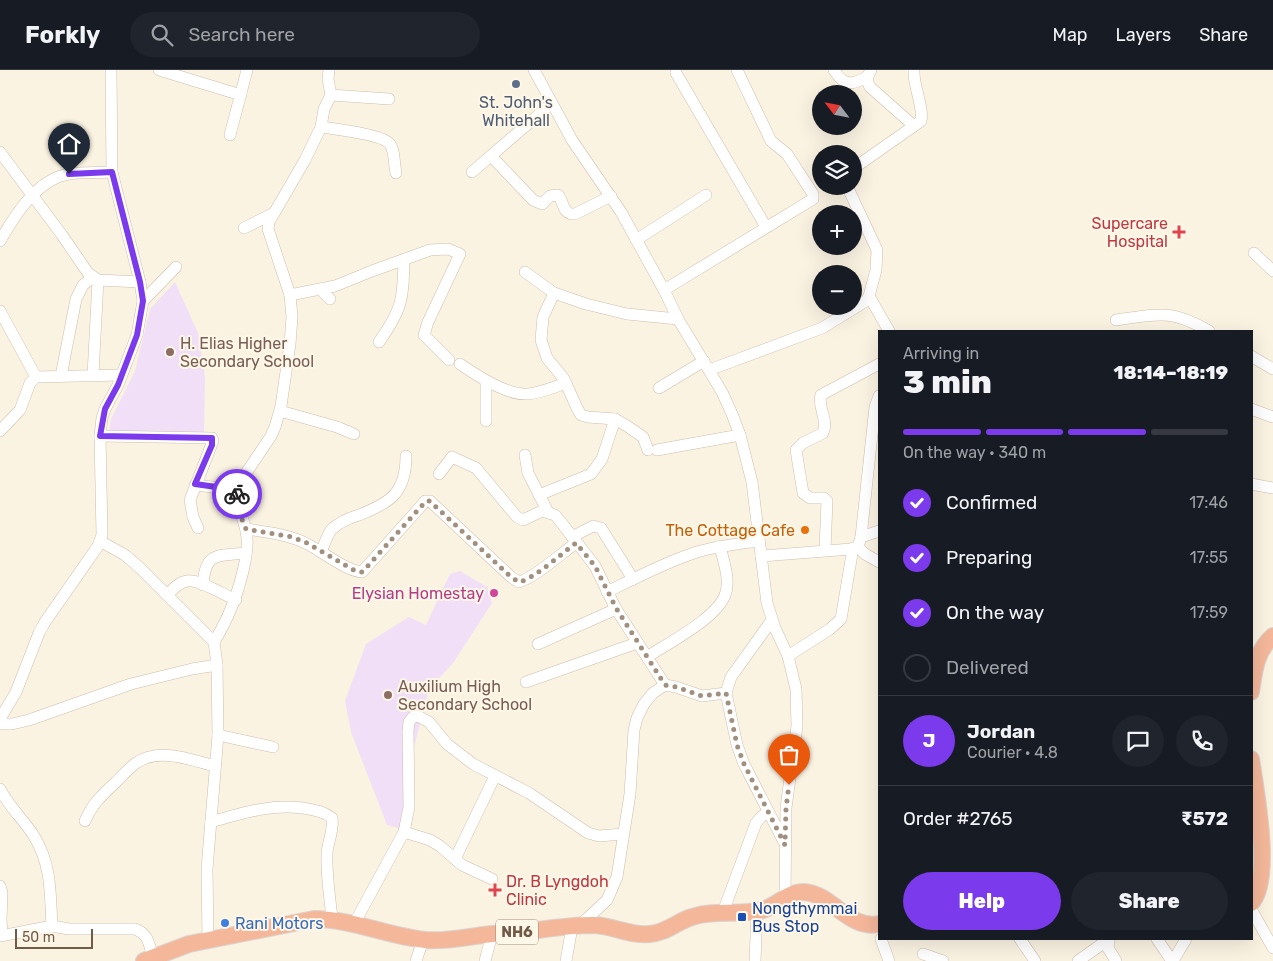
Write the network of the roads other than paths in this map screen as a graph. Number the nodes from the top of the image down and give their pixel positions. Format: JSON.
{"nodes":[{"id":1,"x":111,"y":70,"type":"edge"},
{"id":2,"x":159,"y":70,"type":"edge"},
{"id":3,"x":247,"y":70,"type":"edge"},
{"id":4,"x":329,"y":70,"type":"edge"},
{"id":5,"x":534,"y":70,"type":"edge"},
{"id":6,"x":737,"y":70,"type":"edge"},
{"id":7,"x":834,"y":70,"type":"edge"},
{"id":8,"x":914,"y":70,"type":"edge"},
{"id":9,"x":676,"y":73,"type":"dead end"},
{"id":10,"x":869,"y":73,"type":"edge"},
{"id":11,"x":331,"y":95,"type":"junction"},
{"id":12,"x":240,"y":96,"type":"junction"},
{"id":13,"x":389,"y":99,"type":"dead end"},
{"id":14,"x":551,"y":104,"type":"junction"},
{"id":15,"x":914,"y":126,"type":"junction"},
{"id":16,"x":321,"y":127,"type":"junction"},
{"id":17,"x":230,"y":134,"type":"dead end"},
{"id":18,"x":0,"y":152,"type":"edge"},
{"id":19,"x":491,"y":156,"type":"junction"},
{"id":20,"x":862,"y":162,"type":"edge"},
{"id":21,"x":112,"y":172,"type":"junction"},
{"id":22,"x":472,"y":172,"type":"dead end"},
{"id":23,"x":396,"y":173,"type":"dead end"},
{"id":24,"x":32,"y":195,"type":"junction"},
{"id":25,"x":706,"y":195,"type":"dead end"},
{"id":26,"x":851,"y":195,"type":"edge"},
{"id":27,"x":611,"y":196,"type":"junction"},
{"id":28,"x":272,"y":214,"type":"junction"},
{"id":29,"x":766,"y":227,"type":"junction"},
{"id":30,"x":244,"y":228,"type":"dead end"},
{"id":31,"x":0,"y":240,"type":"edge"},
{"id":32,"x":636,"y":240,"type":"junction"},
{"id":33,"x":1254,"y":253,"type":"dead end"},
{"id":34,"x":404,"y":259,"type":"junction"},
{"id":35,"x":176,"y":267,"type":"dead end"},
{"id":36,"x":1273,"y":271,"type":"edge"},
{"id":37,"x":525,"y":272,"type":"dead end"},
{"id":38,"x":95,"y":278,"type":"junction"},
{"id":39,"x":140,"y":282,"type":"junction"},
{"id":40,"x":321,"y":290,"type":"junction"},
{"id":41,"x":664,"y":290,"type":"junction"},
{"id":42,"x":554,"y":292,"type":"junction"},
{"id":43,"x":290,"y":295,"type":"junction"},
{"id":44,"x":869,"y":296,"type":"junction"},
{"id":45,"x":330,"y":299,"type":"dead end"},
{"id":46,"x":143,"y":301,"type":"junction"},
{"id":47,"x":0,"y":311,"type":"edge"},
{"id":48,"x":678,"y":319,"type":"junction"},
{"id":49,"x":1116,"y":320,"type":"dead end"},
{"id":50,"x":888,"y":330,"type":"edge"},
{"id":51,"x":1207,"y":330,"type":"edge"},
{"id":52,"x":379,"y":342,"type":"dead end"},
{"id":53,"x":1253,"y":357,"type":"edge"},
{"id":54,"x":878,"y":365,"type":"edge"},
{"id":55,"x":707,"y":366,"type":"junction"},
{"id":56,"x":1273,"y":369,"type":"edge"},
{"id":57,"x":93,"y":375,"type":"junction"},
{"id":58,"x":121,"y":375,"type":"junction"},
{"id":59,"x":61,"y":376,"type":"junction"},
{"id":60,"x":36,"y":377,"type":"junction"},
{"id":61,"x":486,"y":382,"type":"junction"},
{"id":62,"x":566,"y":383,"type":"junction"},
{"id":63,"x":659,"y":388,"type":"dead end"},
{"id":64,"x":878,"y":399,"type":"edge"},
{"id":65,"x":1253,"y":410,"type":"edge"},
{"id":66,"x":280,"y":411,"type":"junction"},
{"id":67,"x":1273,"y":417,"type":"edge"},
{"id":68,"x":615,"y":419,"type":"junction"},
{"id":69,"x":486,"y":421,"type":"dead end"},
{"id":70,"x":0,"y":431,"type":"edge"},
{"id":71,"x":354,"y":434,"type":"dead end"},
{"id":72,"x":740,"y":435,"type":"junction"},
{"id":73,"x":100,"y":436,"type":"junction"},
{"id":74,"x":525,"y":455,"type":"dead end"},
{"id":75,"x":406,"y":456,"type":"dead end"},
{"id":76,"x":439,"y":474,"type":"dead end"},
{"id":77,"x":195,"y":484,"type":"junction"},
{"id":78,"x":1253,"y":484,"type":"edge"},
{"id":79,"x":1273,"y":488,"type":"edge"},
{"id":80,"x":238,"y":490,"type":"junction"},
{"id":81,"x":539,"y":495,"type":"junction"},
{"id":82,"x":548,"y":512,"type":"junction"},
{"id":83,"x":198,"y":528,"type":"dead end"},
{"id":84,"x":246,"y":529,"type":"junction"},
{"id":85,"x":878,"y":532,"type":"edge"},
{"id":86,"x":574,"y":540,"type":"junction"},
{"id":87,"x":100,"y":541,"type":"junction"},
{"id":88,"x":759,"y":541,"type":"junction"},
{"id":89,"x":857,"y":544,"type":"junction"},
{"id":90,"x":720,"y":546,"type":"junction"},
{"id":91,"x":825,"y":550,"type":"junction"},
{"id":92,"x":321,"y":552,"type":"junction"},
{"id":93,"x":246,"y":553,"type":"junction"},
{"id":94,"x":761,"y":556,"type":"junction"},
{"id":95,"x":878,"y":561,"type":"edge"},
{"id":96,"x":633,"y":579,"type":"junction"},
{"id":97,"x":204,"y":585,"type":"junction"},
{"id":98,"x":607,"y":592,"type":"junction"},
{"id":99,"x":167,"y":594,"type":"junction"},
{"id":100,"x":236,"y":600,"type":"junction"},
{"id":101,"x":616,"y":608,"type":"junction"},
{"id":102,"x":772,"y":620,"type":"junction"},
{"id":103,"x":1273,"y":636,"type":"edge"},
{"id":104,"x":214,"y":642,"type":"junction"},
{"id":105,"x":638,"y":643,"type":"junction"},
{"id":106,"x":538,"y":644,"type":"dead end"},
{"id":107,"x":788,"y":656,"type":"junction"},
{"id":108,"x":647,"y":657,"type":"junction"},
{"id":109,"x":217,"y":665,"type":"junction"},
{"id":110,"x":526,"y":682,"type":"dead end"},
{"id":111,"x":1253,"y":682,"type":"edge"},
{"id":112,"x":665,"y":685,"type":"junction"},
{"id":113,"x":726,"y":693,"type":"junction"},
{"id":114,"x":0,"y":719,"type":"edge"},
{"id":115,"x":0,"y":724,"type":"edge"},
{"id":116,"x":218,"y":734,"type":"junction"},
{"id":117,"x":273,"y":747,"type":"dead end"},
{"id":118,"x":215,"y":766,"type":"junction"},
{"id":119,"x":1253,"y":769,"type":"edge"},
{"id":120,"x":495,"y":776,"type":"junction"},
{"id":121,"x":0,"y":789,"type":"edge"},
{"id":122,"x":768,"y":812,"type":"junction"},
{"id":123,"x":85,"y":821,"type":"dead end"},
{"id":124,"x":211,"y":822,"type":"junction"},
{"id":125,"x":404,"y":832,"type":"junction"},
{"id":126,"x":623,"y":834,"type":"junction"},
{"id":127,"x":785,"y":845,"type":"junction"},
{"id":128,"x":1268,"y":847,"type":"edge"},
{"id":129,"x":455,"y":859,"type":"junction"},
{"id":130,"x":492,"y":878,"type":"dead end"},
{"id":131,"x":0,"y":886,"type":"edge"},
{"id":132,"x":785,"y":896,"type":"junction"},
{"id":133,"x":1253,"y":901,"type":"edge"},
{"id":134,"x":757,"y":911,"type":"junction"},
{"id":135,"x":723,"y":912,"type":"junction"},
{"id":136,"x":1253,"y":913,"type":"edge"},
{"id":137,"x":332,"y":919,"type":"junction"},
{"id":138,"x":354,"y":924,"type":"junction"},
{"id":139,"x":52,"y":926,"type":"junction"},
{"id":140,"x":575,"y":927,"type":"junction"},
{"id":141,"x":878,"y":930,"type":"edge"},
{"id":142,"x":492,"y":934,"type":"junction"},
{"id":143,"x":1,"y":936,"type":"edge"},
{"id":144,"x":208,"y":940,"type":"junction"},
{"id":145,"x":424,"y":940,"type":"junction"},
{"id":146,"x":882,"y":940,"type":"edge"},
{"id":147,"x":1021,"y":940,"type":"edge"},
{"id":148,"x":1108,"y":940,"type":"edge"},
{"id":149,"x":1109,"y":940,"type":"edge"},
{"id":150,"x":1158,"y":940,"type":"edge"},
{"id":151,"x":1185,"y":940,"type":"edge"},
{"id":152,"x":1273,"y":948,"type":"edge"},
{"id":153,"x":923,"y":954,"type":"dead end"},
{"id":154,"x":148,"y":959,"type":"edge"},
{"id":155,"x":416,"y":961,"type":"edge"},
{"id":156,"x":484,"y":961,"type":"edge"},
{"id":157,"x":566,"y":961,"type":"edge"},
{"id":158,"x":755,"y":961,"type":"edge"},
{"id":159,"x":889,"y":961,"type":"edge"},
{"id":160,"x":942,"y":961,"type":"edge"},
{"id":161,"x":1034,"y":961,"type":"edge"},
{"id":162,"x":1078,"y":961,"type":"edge"},
{"id":163,"x":1116,"y":961,"type":"edge"},
{"id":164,"x":1172,"y":961,"type":"edge"}],
"edges":[{"from":1,"to":21,"type":"street"},
{"from":2,"to":12,"type":"street"},
{"from":3,"to":12,"type":"street"},
{"from":4,"to":11,"type":"street"},
{"from":5,"to":14,"type":"street"},
{"from":6,"to":29,"type":"street"},
{"from":7,"to":10,"type":"street"},
{"from":8,"to":15,"type":"street"},
{"from":9,"to":29,"type":"street"},
{"from":10,"to":15,"type":"street"},
{"from":11,"to":13,"type":"street"},
{"from":11,"to":16,"type":"street"},
{"from":12,"to":17,"type":"street"},
{"from":14,"to":19,"type":"street"},
{"from":14,"to":27,"type":"street"},
{"from":15,"to":20,"type":"street"},
{"from":16,"to":23,"type":"street"},
{"from":16,"to":28,"type":"street"},
{"from":18,"to":24,"type":"street"},
{"from":19,"to":22,"type":"street"},
{"from":19,"to":27,"type":"street"},
{"from":21,"to":24,"type":"street"},
{"from":21,"to":39,"type":"street"},
{"from":24,"to":31,"type":"street"},
{"from":24,"to":38,"type":"street"},
{"from":25,"to":32,"type":"street"},
{"from":26,"to":44,"type":"street"},
{"from":27,"to":32,"type":"street"},
{"from":28,"to":30,"type":"street"},
{"from":28,"to":43,"type":"street"},
{"from":29,"to":41,"type":"street"},
{"from":32,"to":41,"type":"street"},
{"from":33,"to":36,"type":"street"},
{"from":34,"to":40,"type":"street"},
{"from":34,"to":52,"type":"street"},
{"from":34,"to":61,"type":"street"},
{"from":35,"to":46,"type":"street"},
{"from":37,"to":42,"type":"street"},
{"from":38,"to":39,"type":"street"},
{"from":38,"to":57,"type":"street"},
{"from":38,"to":59,"type":"street"},
{"from":39,"to":46,"type":"street"},
{"from":40,"to":43,"type":"street"},
{"from":40,"to":45,"type":"street"},
{"from":41,"to":48,"type":"street"},
{"from":42,"to":48,"type":"street"},
{"from":42,"to":62,"type":"street"},
{"from":43,"to":66,"type":"street"},
{"from":44,"to":50,"type":"street"},
{"from":44,"to":55,"type":"street"},
{"from":46,"to":58,"type":"street"},
{"from":47,"to":60,"type":"street"},
{"from":48,"to":55,"type":"street"},
{"from":49,"to":51,"type":"street"},
{"from":53,"to":56,"type":"street"},
{"from":54,"to":91,"type":"street"},
{"from":55,"to":63,"type":"street"},
{"from":55,"to":72,"type":"street"},
{"from":57,"to":58,"type":"street"},
{"from":57,"to":59,"type":"street"},
{"from":58,"to":73,"type":"street"},
{"from":59,"to":60,"type":"street"},
{"from":60,"to":70,"type":"street"},
{"from":61,"to":62,"type":"street"},
{"from":61,"to":69,"type":"street"},
{"from":62,"to":68,"type":"street"},
{"from":64,"to":89,"type":"street"},
{"from":65,"to":67,"type":"street"},
{"from":66,"to":71,"type":"street"},
{"from":66,"to":80,"type":"street"},
{"from":68,"to":72,"type":"street"},
{"from":68,"to":81,"type":"street"},
{"from":72,"to":88,"type":"street"},
{"from":73,"to":77,"type":"street"},
{"from":73,"to":87,"type":"street"},
{"from":74,"to":81,"type":"street"},
{"from":75,"to":92,"type":"street"},
{"from":76,"to":82,"type":"street"},
{"from":77,"to":80,"type":"street"},
{"from":77,"to":83,"type":"street"},
{"from":78,"to":79,"type":"street"},
{"from":80,"to":84,"type":"street"},
{"from":81,"to":82,"type":"street"},
{"from":82,"to":86,"type":"street"},
{"from":84,"to":92,"type":"street"},
{"from":84,"to":93,"type":"street"},
{"from":85,"to":89,"type":"street"},
{"from":86,"to":92,"type":"street"},
{"from":86,"to":96,"type":"street"},
{"from":86,"to":98,"type":"street"},
{"from":87,"to":99,"type":"street"},
{"from":87,"to":114,"type":"street"},
{"from":88,"to":90,"type":"street"},
{"from":88,"to":94,"type":"street"},
{"from":89,"to":91,"type":"street"},
{"from":89,"to":95,"type":"street"},
{"from":89,"to":107,"type":"street"},
{"from":90,"to":96,"type":"street"},
{"from":90,"to":108,"type":"street"},
{"from":91,"to":94,"type":"street"},
{"from":93,"to":97,"type":"street"},
{"from":93,"to":100,"type":"street"},
{"from":94,"to":102,"type":"street"},
{"from":96,"to":98,"type":"street"},
{"from":97,"to":99,"type":"street"},
{"from":97,"to":100,"type":"street"},
{"from":98,"to":101,"type":"street"},
{"from":99,"to":104,"type":"street"},
{"from":100,"to":104,"type":"street"},
{"from":101,"to":105,"type":"street"},
{"from":101,"to":106,"type":"street"},
{"from":102,"to":107,"type":"street"},
{"from":102,"to":113,"type":"street"},
{"from":103,"to":111,"type":"highway"},
{"from":104,"to":109,"type":"street"},
{"from":105,"to":108,"type":"street"},
{"from":105,"to":110,"type":"street"},
{"from":107,"to":127,"type":"street"},
{"from":108,"to":112,"type":"street"},
{"from":109,"to":115,"type":"street"},
{"from":109,"to":116,"type":"street"},
{"from":112,"to":113,"type":"street"},
{"from":112,"to":126,"type":"street"},
{"from":113,"to":122,"type":"street"},
{"from":116,"to":117,"type":"street"},
{"from":116,"to":118,"type":"street"},
{"from":118,"to":123,"type":"street"},
{"from":118,"to":124,"type":"street"},
{"from":119,"to":128,"type":"highway"},
{"from":120,"to":125,"type":"street"},
{"from":120,"to":126,"type":"street"},
{"from":120,"to":129,"type":"street"},
{"from":121,"to":139,"type":"street"},
{"from":122,"to":127,"type":"street"},
{"from":122,"to":135,"type":"street"},
{"from":124,"to":137,"type":"street"},
{"from":124,"to":144,"type":"street"},
{"from":125,"to":129,"type":"street"},
{"from":125,"to":138,"type":"street"},
{"from":126,"to":140,"type":"street"},
{"from":127,"to":132,"type":"street"},
{"from":128,"to":133,"type":"highway"},
{"from":129,"to":130,"type":"street"},
{"from":131,"to":143,"type":"street"},
{"from":132,"to":134,"type":"highway","name":"NH6","number":"NH6"},
{"from":132,"to":141,"type":"highway","name":"NH6","number":"NH6"},
{"from":134,"to":135,"type":"highway","name":"NH6","number":"NH6"},
{"from":134,"to":158,"type":"street"},
{"from":135,"to":140,"type":"highway","name":"NH6","number":"NH6"},
{"from":136,"to":152,"type":"street"},
{"from":137,"to":138,"type":"highway","name":"NH6","number":"NH6"},
{"from":137,"to":144,"type":"highway","name":"NH6","number":"NH6"},
{"from":138,"to":145,"type":"highway","name":"NH6","number":"NH6"},
{"from":139,"to":143,"type":"street"},
{"from":139,"to":154,"type":"street"},
{"from":140,"to":142,"type":"highway","name":"NH6","number":"NH6"},
{"from":140,"to":157,"type":"street"},
{"from":142,"to":145,"type":"highway","name":"NH6","number":"NH6"},
{"from":142,"to":156,"type":"street"},
{"from":144,"to":154,"type":"highway","name":"NH6","number":"NH6"},
{"from":145,"to":155,"type":"street"},
{"from":146,"to":159,"type":"street"},
{"from":147,"to":161,"type":"street"},
{"from":148,"to":162,"type":"street"},
{"from":149,"to":163,"type":"street"},
{"from":150,"to":164,"type":"street"},
{"from":151,"to":164,"type":"street"},
{"from":153,"to":160,"type":"street"}]}
